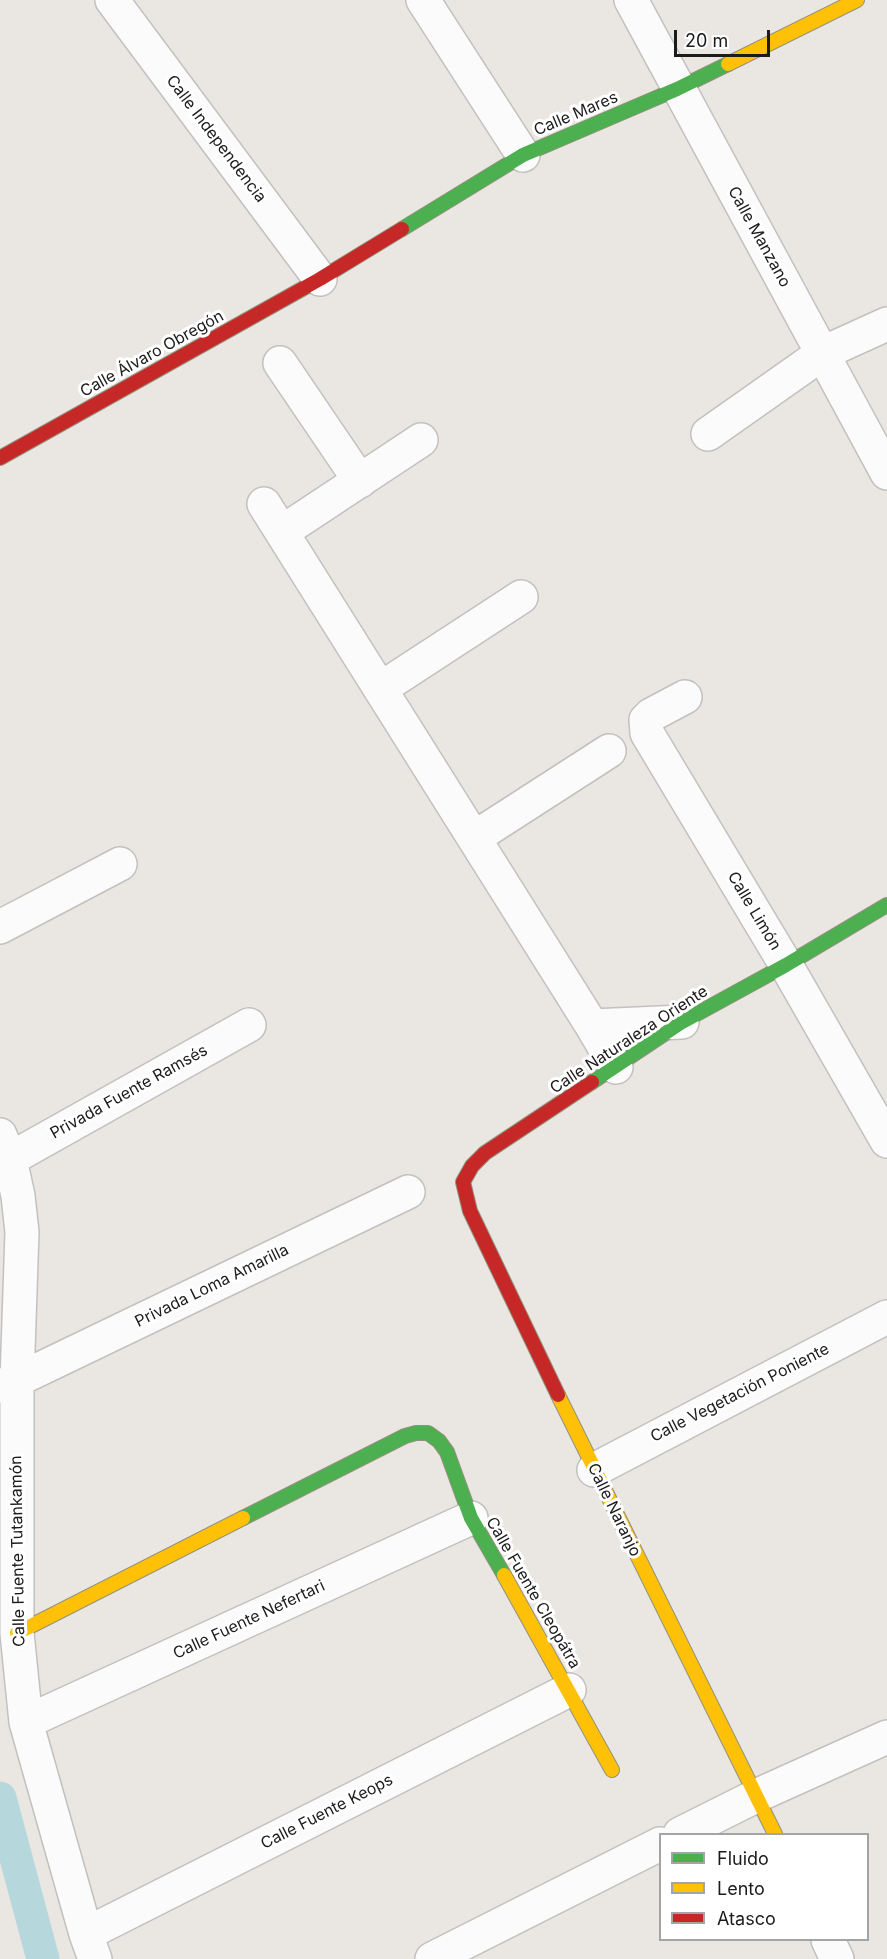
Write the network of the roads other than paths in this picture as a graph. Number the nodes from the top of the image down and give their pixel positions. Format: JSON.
{"nodes":[{"id":1,"x":112,"y":0,"type":"edge"},
{"id":2,"x":423,"y":0,"type":"edge"},
{"id":3,"x":631,"y":0,"type":"edge"},
{"id":4,"x":857,"y":0,"type":"edge"},
{"id":5,"x":677,"y":89,"type":"junction"},
{"id":6,"x":523,"y":155,"type":"junction"},
{"id":7,"x":320,"y":279,"type":"junction"},
{"id":8,"x":887,"y":324,"type":"edge"},
{"id":9,"x":823,"y":353,"type":"junction"},
{"id":10,"x":280,"y":363,"type":"dead end"},
{"id":11,"x":708,"y":434,"type":"dead end"},
{"id":12,"x":421,"y":440,"type":"dead end"},
{"id":13,"x":0,"y":458,"type":"edge"},
{"id":14,"x":887,"y":473,"type":"edge"},
{"id":15,"x":360,"y":481,"type":"junction"},
{"id":16,"x":264,"y":504,"type":"dead end"},
{"id":17,"x":282,"y":532,"type":"junction"},
{"id":18,"x":521,"y":597,"type":"dead end"},
{"id":19,"x":380,"y":689,"type":"junction"},
{"id":20,"x":685,"y":697,"type":"dead end"},
{"id":21,"x":609,"y":751,"type":"dead end"},
{"id":22,"x":474,"y":838,"type":"junction"},
{"id":23,"x":120,"y":864,"type":"dead end"},
{"id":24,"x":887,"y":905,"type":"edge"},
{"id":25,"x":0,"y":927,"type":"edge"},
{"id":26,"x":786,"y":965,"type":"junction"},
{"id":27,"x":682,"y":1022,"type":"junction"},
{"id":28,"x":249,"y":1024,"type":"dead end"},
{"id":29,"x":592,"y":1026,"type":"junction"},
{"id":30,"x":616,"y":1067,"type":"junction"},
{"id":31,"x":887,"y":1141,"type":"edge"},
{"id":32,"x":5,"y":1147,"type":"edge"},
{"id":33,"x":463,"y":1182,"type":"joint"},
{"id":34,"x":408,"y":1192,"type":"dead end"},
{"id":35,"x":887,"y":1317,"type":"edge"},
{"id":36,"x":8,"y":1383,"type":"edge"},
{"id":37,"x":594,"y":1470,"type":"junction"},
{"id":38,"x":471,"y":1518,"type":"junction"},
{"id":39,"x":17,"y":1633,"type":"junction"},
{"id":40,"x":569,"y":1690,"type":"junction"},
{"id":41,"x":26,"y":1722,"type":"junction"},
{"id":42,"x":887,"y":1737,"type":"edge"},
{"id":43,"x":612,"y":1770,"type":"dead end"},
{"id":44,"x":756,"y":1796,"type":"junction"},
{"id":45,"x":682,"y":1833,"type":"edge"},
{"id":46,"x":775,"y":1833,"type":"edge"},
{"id":47,"x":659,"y":1845,"type":"edge"},
{"id":48,"x":828,"y":1941,"type":"edge"},
{"id":49,"x":90,"y":1946,"type":"edge"},
{"id":50,"x":432,"y":1959,"type":"edge"},
{"id":51,"x":837,"y":1959,"type":"edge"}],
"edges":[{"from":1,"to":7,"type":"street","name":"Calle Independencia"},
{"from":2,"to":6,"type":"street"},
{"from":3,"to":5,"type":"street","name":"Calle Manzano"},
{"from":4,"to":5,"type":"street","name":"Calle Mares"},
{"from":5,"to":6,"type":"street","name":"Calle Mares"},
{"from":5,"to":9,"type":"street","name":"Calle Manzano"},
{"from":6,"to":7,"type":"street","name":"Calle Mares"},
{"from":7,"to":13,"type":"street","name":"Calle Álvaro Obregón"},
{"from":8,"to":9,"type":"street"},
{"from":9,"to":11,"type":"street"},
{"from":9,"to":14,"type":"street","name":"Calle Manzano"},
{"from":10,"to":15,"type":"street"},
{"from":12,"to":15,"type":"street"},
{"from":15,"to":17,"type":"street"},
{"from":16,"to":17,"type":"street"},
{"from":17,"to":19,"type":"street"},
{"from":18,"to":19,"type":"street"},
{"from":19,"to":22,"type":"street"},
{"from":20,"to":26,"type":"street","name":"Calle Limón"},
{"from":21,"to":22,"type":"street"},
{"from":22,"to":29,"type":"street"},
{"from":23,"to":25,"type":"street"},
{"from":24,"to":26,"type":"street","name":"Calle Naturaleza Oriente"},
{"from":26,"to":27,"type":"street","name":"Calle Naturaleza Oriente"},
{"from":26,"to":31,"type":"street","name":"Calle Limón"},
{"from":27,"to":29,"type":"street"},
{"from":27,"to":30,"type":"street","name":"Calle Naturaleza Oriente"},
{"from":28,"to":32,"type":"street","name":"Privada Fuente Ramsés"},
{"from":29,"to":30,"type":"street"},
{"from":30,"to":33,"type":"street","name":"Calle Naturaleza Oriente"},
{"from":32,"to":36,"type":"street","name":"Calle Fuente Tutankamón"},
{"from":33,"to":37,"type":"street","name":"Calle Naranjo"},
{"from":34,"to":36,"type":"street","name":"Privada Loma Amarilla"},
{"from":35,"to":37,"type":"street","name":"Calle Vegetación Poniente"},
{"from":36,"to":39,"type":"street","name":"Calle Fuente Tutankamón"},
{"from":37,"to":44,"type":"street","name":"Calle Naranjo"},
{"from":38,"to":39,"type":"street","name":"Calle Fuente Cleopátra"},
{"from":38,"to":40,"type":"street","name":"Calle Fuente Cleopátra"},
{"from":38,"to":41,"type":"street","name":"Calle Fuente Nefertari"},
{"from":39,"to":41,"type":"street","name":"Calle Fuente Tutankamón"},
{"from":40,"to":43,"type":"street","name":"Calle Fuente Cleopátra"},
{"from":40,"to":49,"type":"street","name":"Calle Fuente Keops"},
{"from":41,"to":49,"type":"street","name":"Calle Fuente Tutankamón"},
{"from":42,"to":44,"type":"street"},
{"from":44,"to":45,"type":"street"},
{"from":44,"to":46,"type":"street","name":"Calle Naranjo"},
{"from":47,"to":50,"type":"street"},
{"from":48,"to":51,"type":"street"}]}
